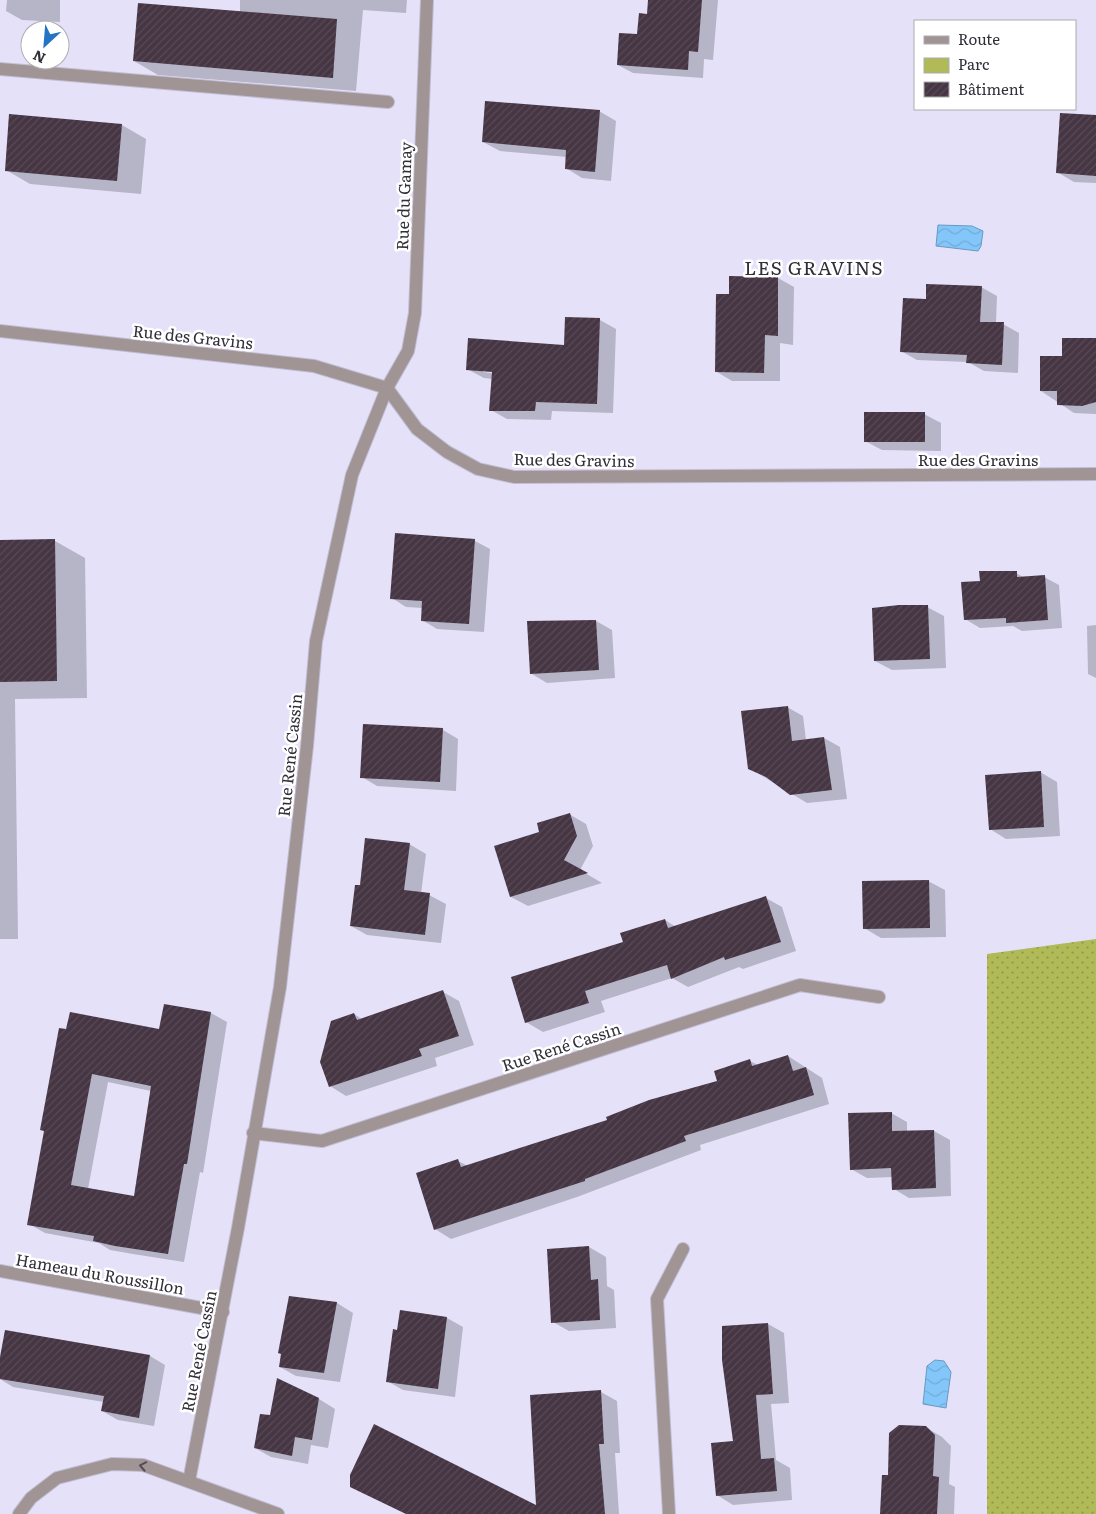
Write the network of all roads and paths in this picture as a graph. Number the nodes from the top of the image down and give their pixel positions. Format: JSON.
{"nodes":[{"id":1,"x":426,"y":0,"type":"edge"},
{"id":2,"x":0,"y":69,"type":"edge"},
{"id":3,"x":388,"y":102,"type":"dead end"},
{"id":4,"x":0,"y":331,"type":"edge"},
{"id":5,"x":387,"y":388,"type":"junction"},
{"id":6,"x":1096,"y":474,"type":"edge"},
{"id":7,"x":879,"y":997,"type":"dead end"},
{"id":8,"x":253,"y":1133,"type":"junction"},
{"id":9,"x":683,"y":1249,"type":"dead end"},
{"id":10,"x":0,"y":1271,"type":"edge"},
{"id":11,"x":223,"y":1312,"type":"junction"},
{"id":12,"x":189,"y":1481,"type":"junction"},
{"id":13,"x":19,"y":1514,"type":"edge"},
{"id":14,"x":278,"y":1514,"type":"edge"},
{"id":15,"x":669,"y":1514,"type":"edge"}],
"edges":[{"from":1,"to":5,"type":"street","name":"Rue du Gamay"},
{"from":2,"to":3,"type":"street"},
{"from":4,"to":5,"type":"street","name":"Rue des Gravins"},
{"from":5,"to":6,"type":"street","name":"Rue des Gravins"},
{"from":5,"to":8,"type":"street","name":"Rue René Cassin"},
{"from":7,"to":8,"type":"street","name":"Rue René Cassin"},
{"from":8,"to":11,"type":"street","name":"Rue René Cassin"},
{"from":9,"to":15,"type":"street"},
{"from":10,"to":11,"type":"street","name":"Hameau du Roussillon"},
{"from":11,"to":12,"type":"street","name":"Rue René Cassin"},
{"from":12,"to":13,"type":"street","one_way":true},
{"from":12,"to":14,"type":"street"}]}
